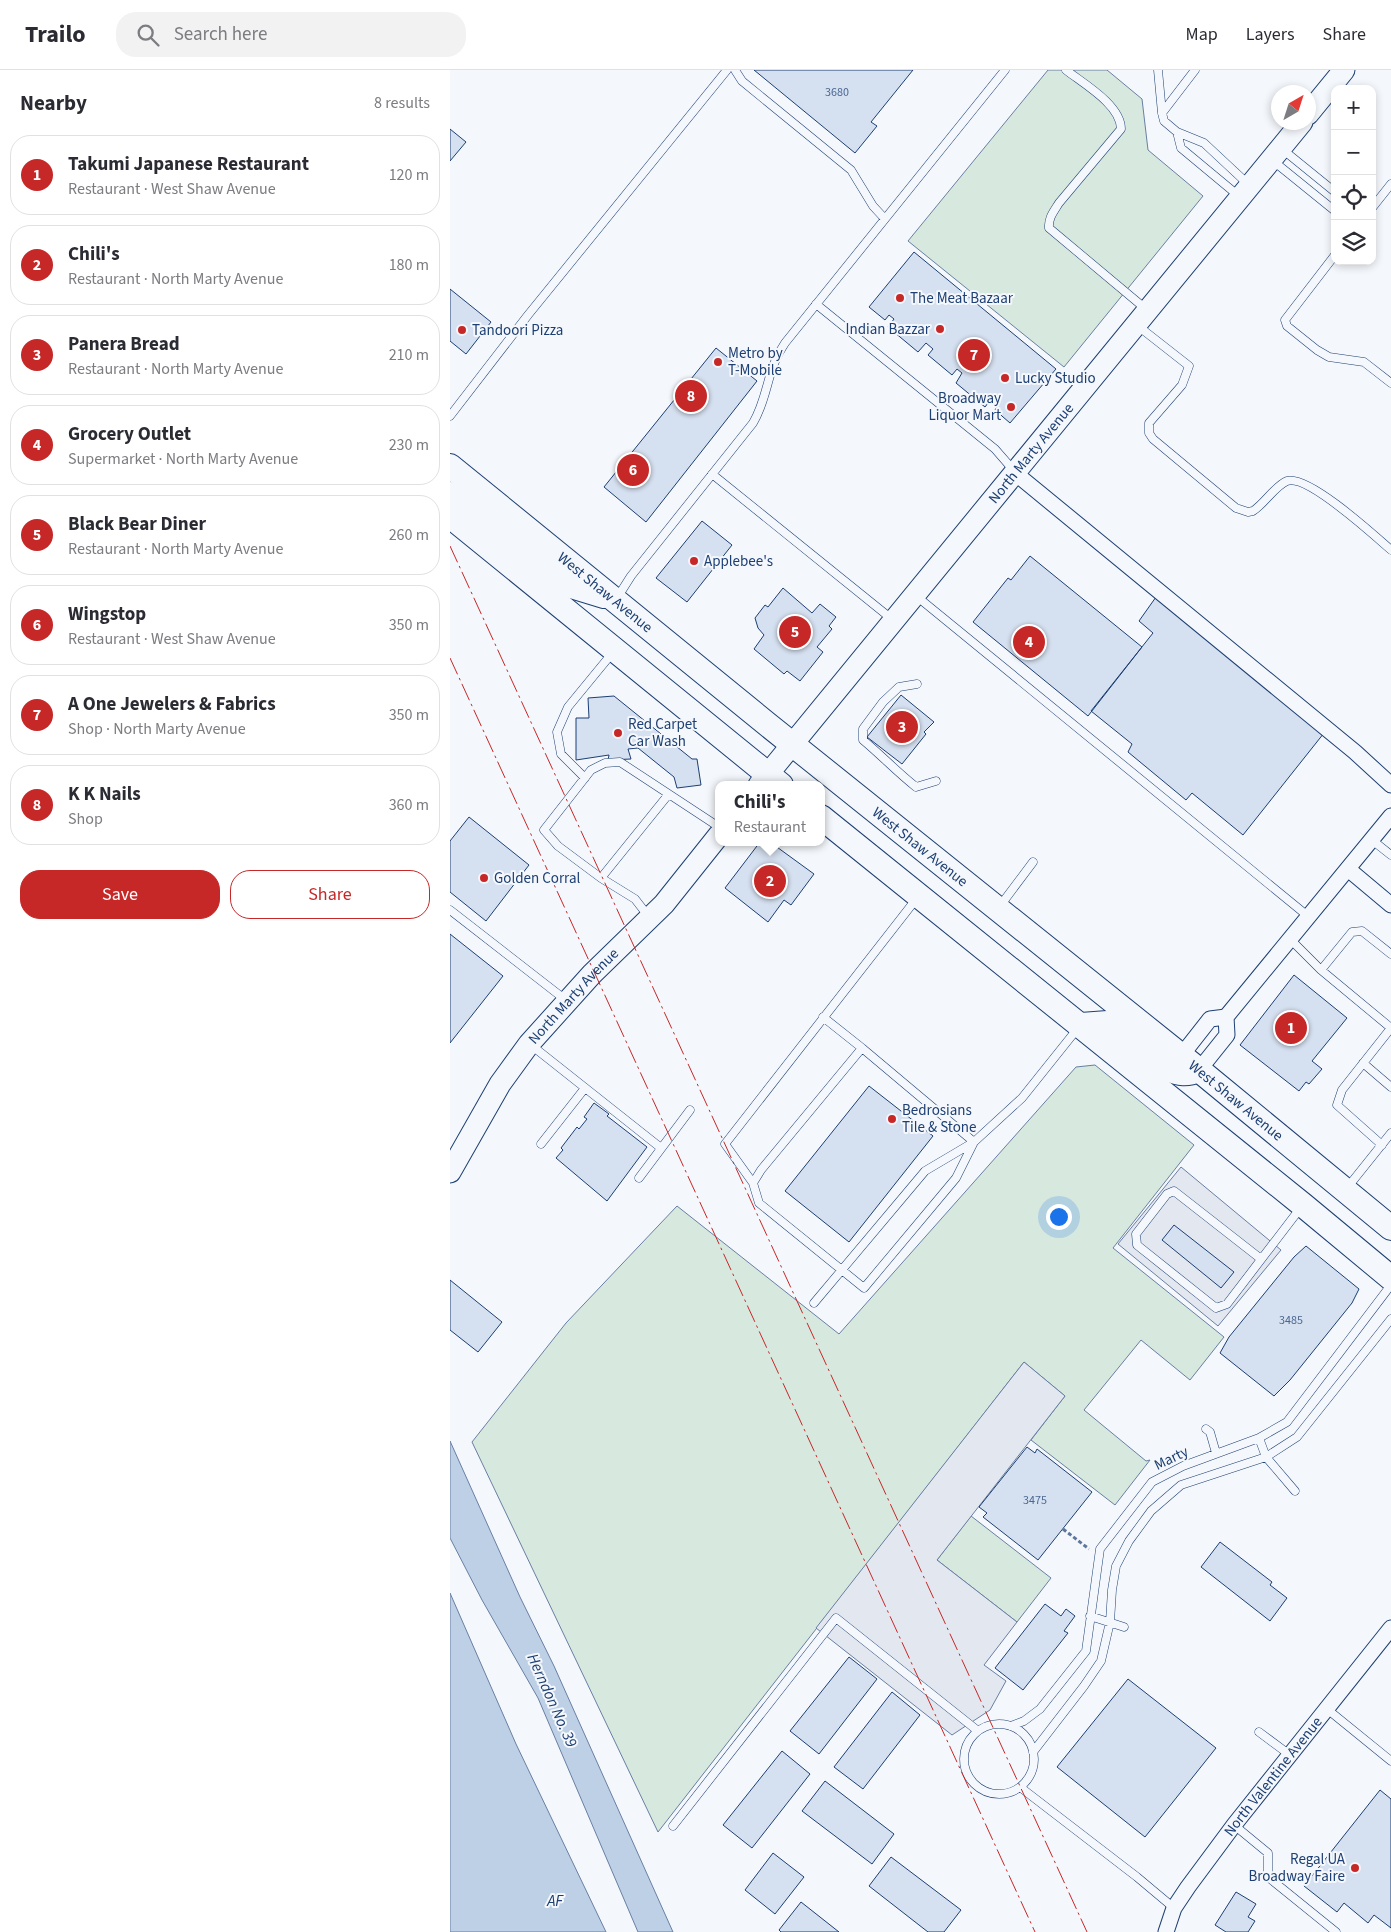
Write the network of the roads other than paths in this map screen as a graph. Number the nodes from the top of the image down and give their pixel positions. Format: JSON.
{"nodes":[{"id":1,"x":727,"y":70,"type":"edge"},
{"id":2,"x":735,"y":70,"type":"edge"},
{"id":3,"x":1005,"y":70,"type":"edge"},
{"id":4,"x":1066,"y":70,"type":"edge"},
{"id":5,"x":1158,"y":70,"type":"edge"},
{"id":6,"x":1194,"y":70,"type":"edge"},
{"id":7,"x":1344,"y":70,"type":"edge"},
{"id":8,"x":1316,"y":104,"type":"edge"},
{"id":9,"x":1162,"y":113,"type":"junction"},
{"id":10,"x":1296,"y":130,"type":"edge"},
{"id":11,"x":1177,"y":132,"type":"junction"},
{"id":12,"x":1277,"y":154,"type":"junction"},
{"id":13,"x":1391,"y":184,"type":"edge"},
{"id":14,"x":1331,"y":189,"type":"edge"},
{"id":15,"x":1246,"y":192,"type":"junction"},
{"id":16,"x":1376,"y":203,"type":"edge"},
{"id":17,"x":1331,"y":206,"type":"edge"},
{"id":18,"x":885,"y":218,"type":"junction"},
{"id":19,"x":1331,"y":260,"type":"edge"},
{"id":20,"x":816,"y":304,"type":"junction"},
{"id":21,"x":1142,"y":318,"type":"junction"},
{"id":22,"x":1391,"y":383,"type":"edge"},
{"id":23,"x":450,"y":416,"type":"edge"},
{"id":24,"x":450,"y":466,"type":"edge"},
{"id":25,"x":1015,"y":473,"type":"junction"},
{"id":26,"x":712,"y":474,"type":"junction"},
{"id":27,"x":450,"y":494,"type":"edge"},
{"id":28,"x":450,"y":516,"type":"edge"},
{"id":29,"x":1391,"y":550,"type":"edge"},
{"id":30,"x":915,"y":595,"type":"junction"},
{"id":31,"x":616,"y":600,"type":"junction"},
{"id":32,"x":894,"y":621,"type":"junction"},
{"id":33,"x":614,"y":651,"type":"junction"},
{"id":34,"x":917,"y":684,"type":"dead end"},
{"id":35,"x":792,"y":745,"type":"junction"},
{"id":36,"x":585,"y":778,"type":"junction"},
{"id":37,"x":769,"y":781,"type":"edge"},
{"id":38,"x":936,"y":781,"type":"dead end"},
{"id":39,"x":1391,"y":785,"type":"edge"},
{"id":40,"x":668,"y":795,"type":"junction"},
{"id":41,"x":1391,"y":816,"type":"edge"},
{"id":42,"x":825,"y":821,"type":"edge"},
{"id":43,"x":715,"y":824,"type":"edge"},
{"id":44,"x":715,"y":840,"type":"edge"},
{"id":45,"x":1372,"y":840,"type":"junction"},
{"id":46,"x":1391,"y":855,"type":"edge"},
{"id":47,"x":1034,"y":862,"type":"dead end"},
{"id":48,"x":1348,"y":869,"type":"junction"},
{"id":49,"x":601,"y":878,"type":"junction"},
{"id":50,"x":918,"y":896,"type":"junction"},
{"id":51,"x":1391,"y":904,"type":"edge"},
{"id":52,"x":450,"y":910,"type":"edge"},
{"id":53,"x":997,"y":910,"type":"junction"},
{"id":54,"x":1309,"y":917,"type":"junction"},
{"id":55,"x":650,"y":918,"type":"junction"},
{"id":56,"x":1290,"y":939,"type":"junction"},
{"id":57,"x":1391,"y":954,"type":"edge"},
{"id":58,"x":1321,"y":970,"type":"junction"},
{"id":59,"x":567,"y":1001,"type":"junction"},
{"id":60,"x":823,"y":1017,"type":"junction"},
{"id":61,"x":1226,"y":1017,"type":"junction"},
{"id":62,"x":1081,"y":1025,"type":"junction"},
{"id":63,"x":1391,"y":1028,"type":"edge"},
{"id":64,"x":529,"y":1044,"type":"junction"},
{"id":65,"x":862,"y":1048,"type":"junction"},
{"id":66,"x":1190,"y":1063,"type":"junction"},
{"id":67,"x":1362,"y":1063,"type":"junction"},
{"id":68,"x":1391,"y":1087,"type":"edge"},
{"id":69,"x":585,"y":1088,"type":"junction"},
{"id":70,"x":690,"y":1110,"type":"dead end"},
{"id":71,"x":1391,"y":1133,"type":"edge"},
{"id":72,"x":974,"y":1142,"type":"junction"},
{"id":73,"x":541,"y":1144,"type":"dead end"},
{"id":74,"x":1382,"y":1145,"type":"junction"},
{"id":75,"x":661,"y":1148,"type":"junction"},
{"id":76,"x":450,"y":1172,"type":"edge"},
{"id":77,"x":639,"y":1178,"type":"dead end"},
{"id":78,"x":753,"y":1183,"type":"junction"},
{"id":79,"x":1345,"y":1191,"type":"junction"},
{"id":80,"x":1303,"y":1204,"type":"junction"},
{"id":81,"x":1391,"y":1228,"type":"edge"},
{"id":82,"x":1261,"y":1259,"type":"junction"},
{"id":83,"x":841,"y":1271,"type":"junction"},
{"id":84,"x":1391,"y":1278,"type":"edge"},
{"id":85,"x":1391,"y":1285,"type":"edge"},
{"id":86,"x":814,"y":1303,"type":"dead end"},
{"id":87,"x":1391,"y":1319,"type":"edge"},
{"id":88,"x":1206,"y":1429,"type":"dead end"},
{"id":89,"x":1259,"y":1438,"type":"junction"},
{"id":90,"x":1216,"y":1452,"type":"junction"},
{"id":91,"x":1266,"y":1457,"type":"junction"},
{"id":92,"x":1295,"y":1491,"type":"dead end"},
{"id":93,"x":1090,"y":1616,"type":"junction"},
{"id":94,"x":1110,"y":1622,"type":"junction"},
{"id":95,"x":1124,"y":1627,"type":"dead end"},
{"id":96,"x":1391,"y":1628,"type":"edge"},
{"id":97,"x":1327,"y":1709,"type":"junction"},
{"id":98,"x":1011,"y":1726,"type":"junction"},
{"id":99,"x":978,"y":1731,"type":"junction"},
{"id":100,"x":1260,"y":1732,"type":"dead end"},
{"id":101,"x":1033,"y":1752,"type":"junction"},
{"id":102,"x":1290,"y":1756,"type":"junction"},
{"id":103,"x":1391,"y":1761,"type":"edge"},
{"id":104,"x":1020,"y":1787,"type":"junction"},
{"id":105,"x":1234,"y":1825,"type":"junction"},
{"id":106,"x":673,"y":1826,"type":"dead end"},
{"id":107,"x":1174,"y":1908,"type":"junction"},
{"id":108,"x":1166,"y":1932,"type":"edge"},
{"id":109,"x":1336,"y":1932,"type":"edge"}],
"edges":[{"from":1,"to":23,"type":"lane"},
{"from":2,"to":18,"type":"lane"},
{"from":3,"to":18,"type":"lane"},
{"from":4,"to":21,"type":"lane"},
{"from":5,"to":9,"type":"lane"},
{"from":6,"to":9,"type":"lane"},
{"from":7,"to":8,"type":"street"},
{"from":9,"to":11,"type":"lane"},
{"from":10,"to":12,"type":"street","name":"North Marty Avenue"},
{"from":11,"to":15,"type":"lane"},
{"from":11,"to":15,"type":"lane"},
{"from":12,"to":14,"type":"lane"},
{"from":12,"to":15,"type":"street","name":"North Marty Avenue"},
{"from":12,"to":17,"type":"lane"},
{"from":13,"to":16,"type":"lane"},
{"from":15,"to":21,"type":"street","name":"North Marty Avenue"},
{"from":18,"to":20,"type":"lane"},
{"from":19,"to":22,"type":"lane"},
{"from":20,"to":25,"type":"lane"},
{"from":20,"to":26,"type":"lane"},
{"from":21,"to":25,"type":"street","name":"North Marty Avenue"},
{"from":21,"to":29,"type":"lane"},
{"from":24,"to":31,"type":"main road","name":"West Shaw Avenue"},
{"from":25,"to":30,"type":"street","name":"North Marty Avenue"},
{"from":25,"to":39,"type":"street"},
{"from":26,"to":31,"type":"lane"},
{"from":26,"to":32,"type":"lane"},
{"from":27,"to":31,"type":"main road"},
{"from":28,"to":33,"type":"main road"},
{"from":30,"to":32,"type":"street","name":"North Marty Avenue"},
{"from":30,"to":54,"type":"lane"},
{"from":31,"to":35,"type":"main road","name":"West Shaw Avenue"},
{"from":32,"to":35,"type":"street","name":"North Marty Avenue"},
{"from":33,"to":36,"type":"lane"},
{"from":33,"to":37,"type":"main road"},
{"from":34,"to":38,"type":"lane"},
{"from":35,"to":37,"type":"street","name":"North Marty Avenue"},
{"from":35,"to":53,"type":"main road","name":"West Shaw Avenue"},
{"from":36,"to":40,"type":"lane"},
{"from":36,"to":49,"type":"lane"},
{"from":40,"to":43,"type":"lane"},
{"from":40,"to":49,"type":"lane"},
{"from":41,"to":45,"type":"street"},
{"from":42,"to":50,"type":"main road"},
{"from":44,"to":55,"type":"street","name":"North Marty Avenue"},
{"from":45,"to":46,"type":"lane"},
{"from":45,"to":48,"type":"street"},
{"from":47,"to":53,"type":"lane"},
{"from":48,"to":51,"type":"street"},
{"from":48,"to":54,"type":"street"},
{"from":49,"to":55,"type":"lane"},
{"from":50,"to":60,"type":"lane"},
{"from":50,"to":62,"type":"main road"},
{"from":52,"to":59,"type":"lane"},
{"from":53,"to":66,"type":"main road","name":"West Shaw Avenue"},
{"from":54,"to":56,"type":"street"},
{"from":55,"to":59,"type":"street","name":"North Marty Avenue"},
{"from":56,"to":58,"type":"lane"},
{"from":56,"to":61,"type":"street"},
{"from":57,"to":58,"type":"lane"},
{"from":58,"to":63,"type":"lane"},
{"from":59,"to":64,"type":"street","name":"North Marty Avenue"},
{"from":60,"to":65,"type":"lane"},
{"from":60,"to":78,"type":"lane"},
{"from":61,"to":66,"type":"street"},
{"from":61,"to":66,"type":"street"},
{"from":62,"to":66,"type":"main road"},
{"from":62,"to":72,"type":"lane"},
{"from":62,"to":80,"type":"main road"},
{"from":63,"to":67,"type":"lane"},
{"from":64,"to":69,"type":"lane"},
{"from":64,"to":76,"type":"street","name":"North Marty Avenue"},
{"from":65,"to":72,"type":"lane"},
{"from":65,"to":78,"type":"lane"},
{"from":66,"to":79,"type":"main road","name":"West Shaw Avenue"},
{"from":67,"to":68,"type":"lane"},
{"from":67,"to":74,"type":"lane"},
{"from":69,"to":73,"type":"lane"},
{"from":69,"to":75,"type":"lane"},
{"from":70,"to":75,"type":"lane"},
{"from":71,"to":74,"type":"lane"},
{"from":72,"to":83,"type":"lane"},
{"from":72,"to":83,"type":"lane"},
{"from":74,"to":79,"type":"lane"},
{"from":75,"to":77,"type":"lane"},
{"from":78,"to":83,"type":"lane"},
{"from":79,"to":81,"type":"main road","name":"West Shaw Avenue"},
{"from":80,"to":82,"type":"lane"},
{"from":80,"to":84,"type":"main road"},
{"from":82,"to":82,"type":"lane"},
{"from":83,"to":86,"type":"lane"},
{"from":85,"to":89,"type":"lane","name":"Marty"},
{"from":87,"to":91,"type":"lane","name":"Marty"},
{"from":88,"to":90,"type":"lane"},
{"from":89,"to":90,"type":"lane","name":"Marty"},
{"from":89,"to":91,"type":"lane"},
{"from":90,"to":93,"type":"lane","name":"Marty"},
{"from":91,"to":92,"type":"lane"},
{"from":91,"to":94,"type":"lane","name":"Marty"},
{"from":93,"to":94,"type":"lane"},
{"from":93,"to":98,"type":"lane","name":"Marty"},
{"from":94,"to":95,"type":"lane"},
{"from":94,"to":101,"type":"lane","name":"Marty"},
{"from":96,"to":97,"type":"street","name":"North Valentine Avenue"},
{"from":97,"to":102,"type":"street","name":"North Valentine Avenue"},
{"from":97,"to":103,"type":"lane"},
{"from":98,"to":99,"type":"lane"},
{"from":98,"to":101,"type":"lane"},
{"from":99,"to":104,"type":"lane"},
{"from":99,"to":106,"type":"lane"},
{"from":100,"to":102,"type":"lane"},
{"from":101,"to":104,"type":"lane"},
{"from":102,"to":105,"type":"street","name":"North Valentine Avenue"},
{"from":104,"to":107,"type":"lane"},
{"from":105,"to":107,"type":"street","name":"North Valentine Avenue"},
{"from":105,"to":109,"type":"lane"},
{"from":107,"to":108,"type":"street","name":"North Valentine Avenue"}]}
